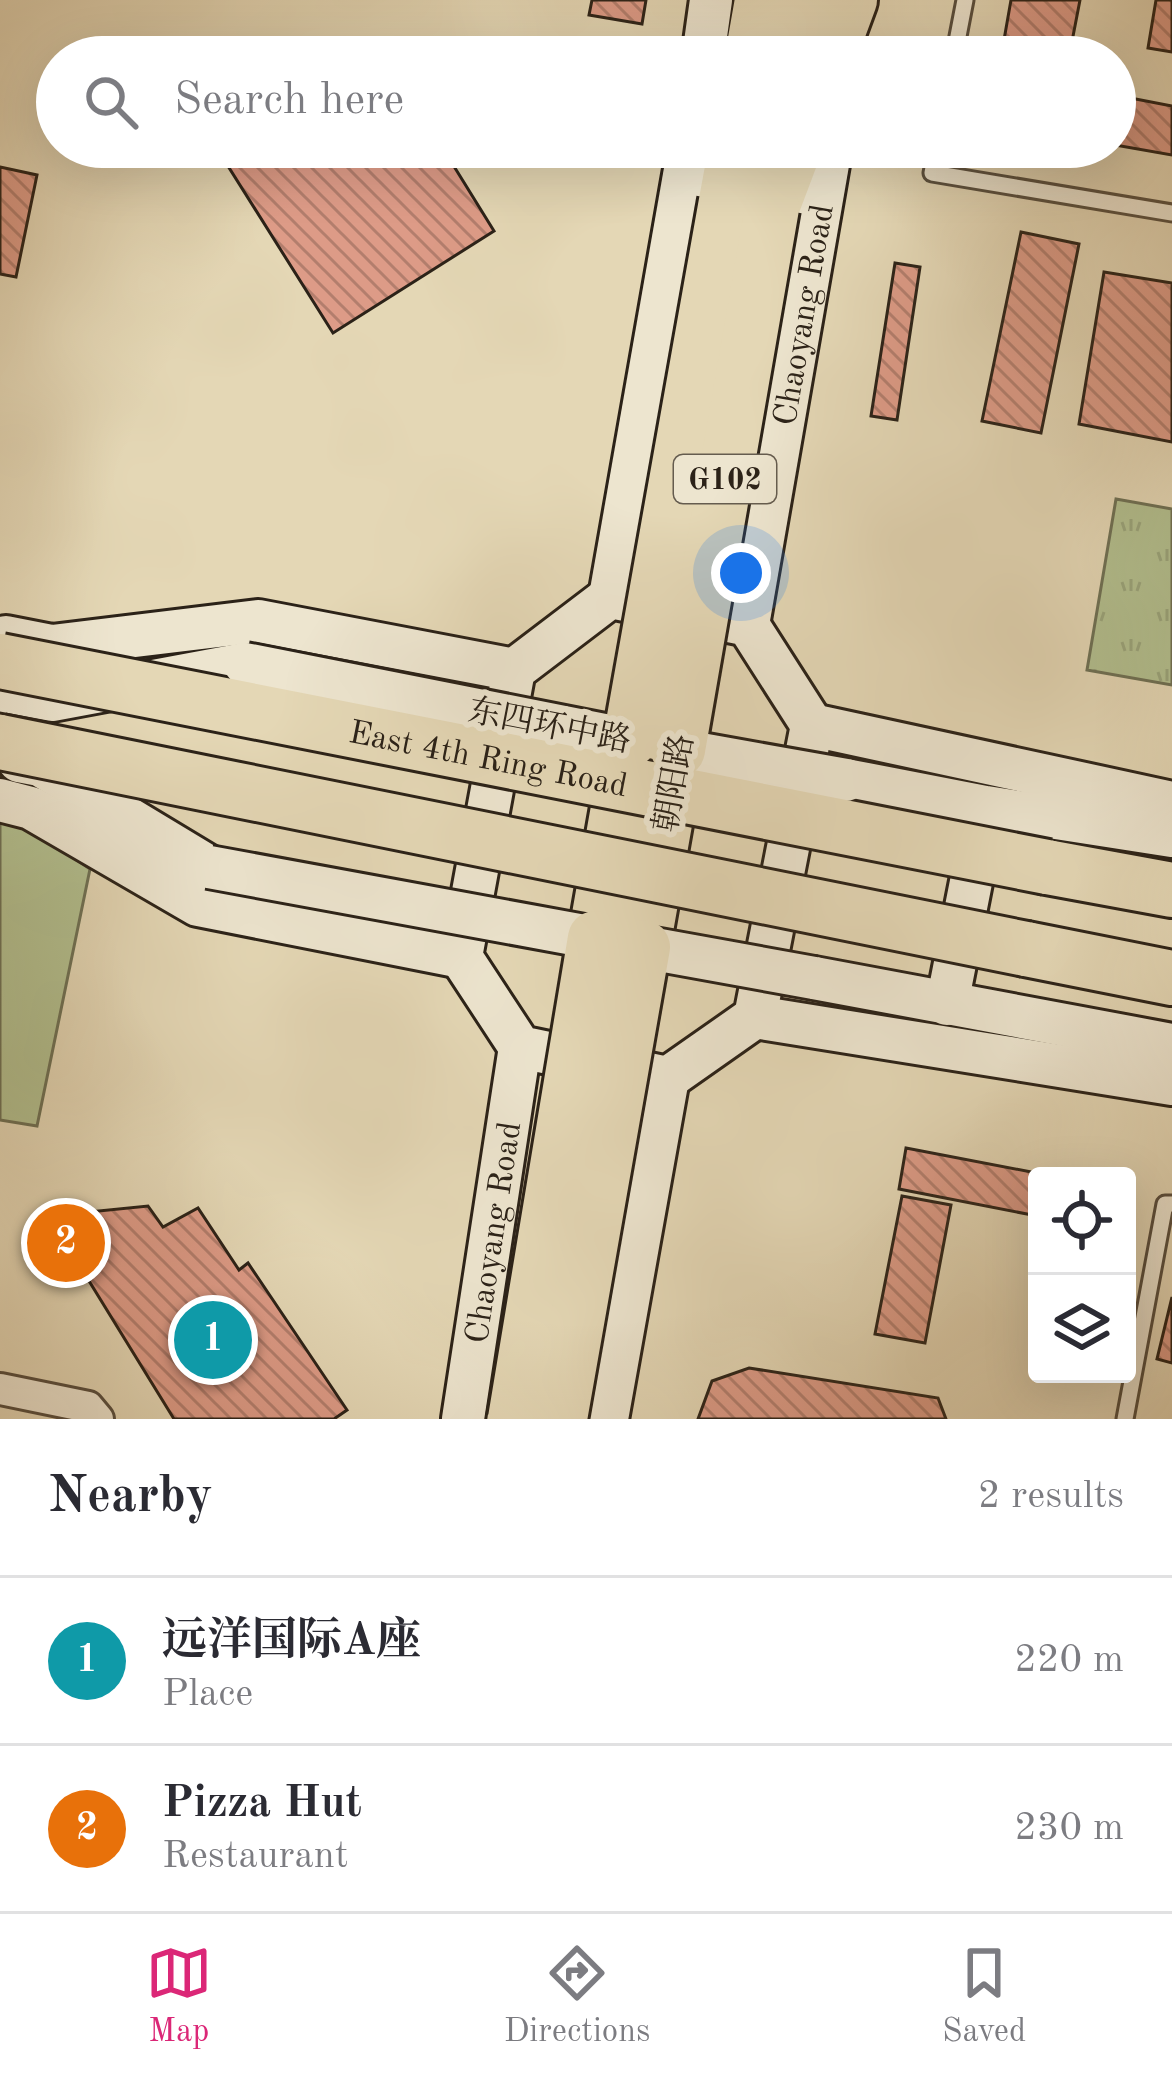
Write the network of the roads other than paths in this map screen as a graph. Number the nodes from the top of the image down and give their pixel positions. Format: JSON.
{"nodes":[{"id":1,"x":711,"y":0,"type":"edge"},
{"id":2,"x":723,"y":0,"type":"edge"},
{"id":3,"x":763,"y":0,"type":"edge"},
{"id":4,"x":806,"y":0,"type":"edge"},
{"id":5,"x":855,"y":0,"type":"edge"},
{"id":6,"x":965,"y":0,"type":"edge"},
{"id":7,"x":706,"y":36,"type":"edge"},
{"id":8,"x":724,"y":36,"type":"edge"},
{"id":9,"x":756,"y":36,"type":"edge"},
{"id":10,"x":800,"y":36,"type":"edge"},
{"id":11,"x":839,"y":36,"type":"edge"},
{"id":12,"x":851,"y":36,"type":"edge"},
{"id":13,"x":958,"y":36,"type":"edge"},
{"id":14,"x":685,"y":168,"type":"edge"},
{"id":15,"x":734,"y":168,"type":"edge"},
{"id":16,"x":741,"y":168,"type":"edge"},
{"id":17,"x":770,"y":168,"type":"edge"},
{"id":18,"x":778,"y":168,"type":"edge"},
{"id":19,"x":827,"y":168,"type":"edge"},
{"id":20,"x":933,"y":168,"type":"edge"},
{"id":21,"x":749,"y":205,"type":"junction"},
{"id":22,"x":1172,"y":213,"type":"edge"},
{"id":23,"x":610,"y":597,"type":"junction"},
{"id":24,"x":748,"y":625,"type":"junction"},
{"id":25,"x":0,"y":636,"type":"edge"},
{"id":26,"x":0,"y":662,"type":"edge"},
{"id":27,"x":514,"y":670,"type":"junction"},
{"id":28,"x":0,"y":690,"type":"edge"},
{"id":29,"x":812,"y":725,"type":"junction"},
{"id":30,"x":90,"y":745,"type":"dead end"},
{"id":31,"x":654,"y":745,"type":"junction"},
{"id":32,"x":13,"y":755,"type":"edge"},
{"id":33,"x":0,"y":800,"type":"edge"},
{"id":34,"x":1172,"y":803,"type":"edge"},
{"id":35,"x":986,"y":807,"type":"junction"},
{"id":36,"x":1172,"y":836,"type":"edge"},
{"id":37,"x":1172,"y":890,"type":"edge"},
{"id":38,"x":619,"y":943,"type":"junction"},
{"id":39,"x":461,"y":957,"type":"junction"},
{"id":40,"x":1172,"y":978,"type":"edge"},
{"id":41,"x":947,"y":1004,"type":"junction"},
{"id":42,"x":755,"y":1017,"type":"junction"},
{"id":43,"x":1172,"y":1045,"type":"edge"},
{"id":44,"x":520,"y":1047,"type":"junction"},
{"id":45,"x":668,"y":1078,"type":"junction"},
{"id":46,"x":1172,"y":1084,"type":"edge"},
{"id":47,"x":1172,"y":1204,"type":"edge"},
{"id":48,"x":0,"y":1389,"type":"edge"},
{"id":49,"x":98,"y":1419,"type":"edge"},
{"id":50,"x":464,"y":1419,"type":"edge"},
{"id":51,"x":515,"y":1419,"type":"edge"},
{"id":52,"x":560,"y":1419,"type":"edge"},
{"id":53,"x":607,"y":1419,"type":"edge"},
{"id":54,"x":1125,"y":1419,"type":"edge"}],
"edges":[{"from":1,"to":7,"type":"street"},
{"from":2,"to":8,"type":"highway"},
{"from":3,"to":9,"type":"highway"},
{"from":4,"to":10,"type":"highway"},
{"from":5,"to":11,"type":"highway"},
{"from":5,"to":12,"type":"street"},
{"from":6,"to":13,"type":"lane"},
{"from":14,"to":23,"type":"street"},
{"from":15,"to":21,"type":"highway"},
{"from":16,"to":21,"type":"highway","name":"朝阳路","number":"G102"},
{"from":17,"to":21,"type":"highway","name":"朝阳路","number":"G102"},
{"from":18,"to":21,"type":"highway"},
{"from":19,"to":24,"type":"street","name":"Chaoyang Road"},
{"from":20,"to":22,"type":"lane"},
{"from":21,"to":31,"type":"highway","name":"朝阳路","number":"G102","bridge":true},
{"from":23,"to":24,"type":"street"},
{"from":23,"to":27,"type":"street"},
{"from":24,"to":29,"type":"street"},
{"from":25,"to":27,"type":"street","name":"东四环中路"},
{"from":26,"to":37,"type":"highway","name":"East 4th Ring Road","bridge":true},
{"from":27,"to":39,"type":"street"},
{"from":28,"to":31,"type":"street","name":"东四环中路","bridge":true},
{"from":29,"to":34,"type":"street"},
{"from":29,"to":42,"type":"street"},
{"from":30,"to":32,"type":"lane"},
{"from":31,"to":35,"type":"street","name":"东四环中路","bridge":true},
{"from":31,"to":38,"type":"highway","name":"朝阳路","number":"G102","bridge":true},
{"from":32,"to":38,"type":"street","bridge":true},
{"from":32,"to":40,"type":"highway","bridge":true},
{"from":33,"to":39,"type":"street"},
{"from":35,"to":36,"type":"street","name":"东四环中路"},
{"from":35,"to":41,"type":"street"},
{"from":38,"to":41,"type":"street","bridge":true},
{"from":38,"to":51,"type":"highway","name":"朝阳路","number":"G102","bridge":true},
{"from":38,"to":52,"type":"highway","name":"朝阳路","number":"G102","bridge":true},
{"from":39,"to":44,"type":"street"},
{"from":41,"to":43,"type":"street"},
{"from":42,"to":45,"type":"street"},
{"from":42,"to":46,"type":"street"},
{"from":44,"to":45,"type":"street"},
{"from":44,"to":50,"type":"street","name":"Chaoyang Road"},
{"from":45,"to":53,"type":"street"},
{"from":47,"to":54,"type":"lane"},
{"from":48,"to":49,"type":"street"}]}
